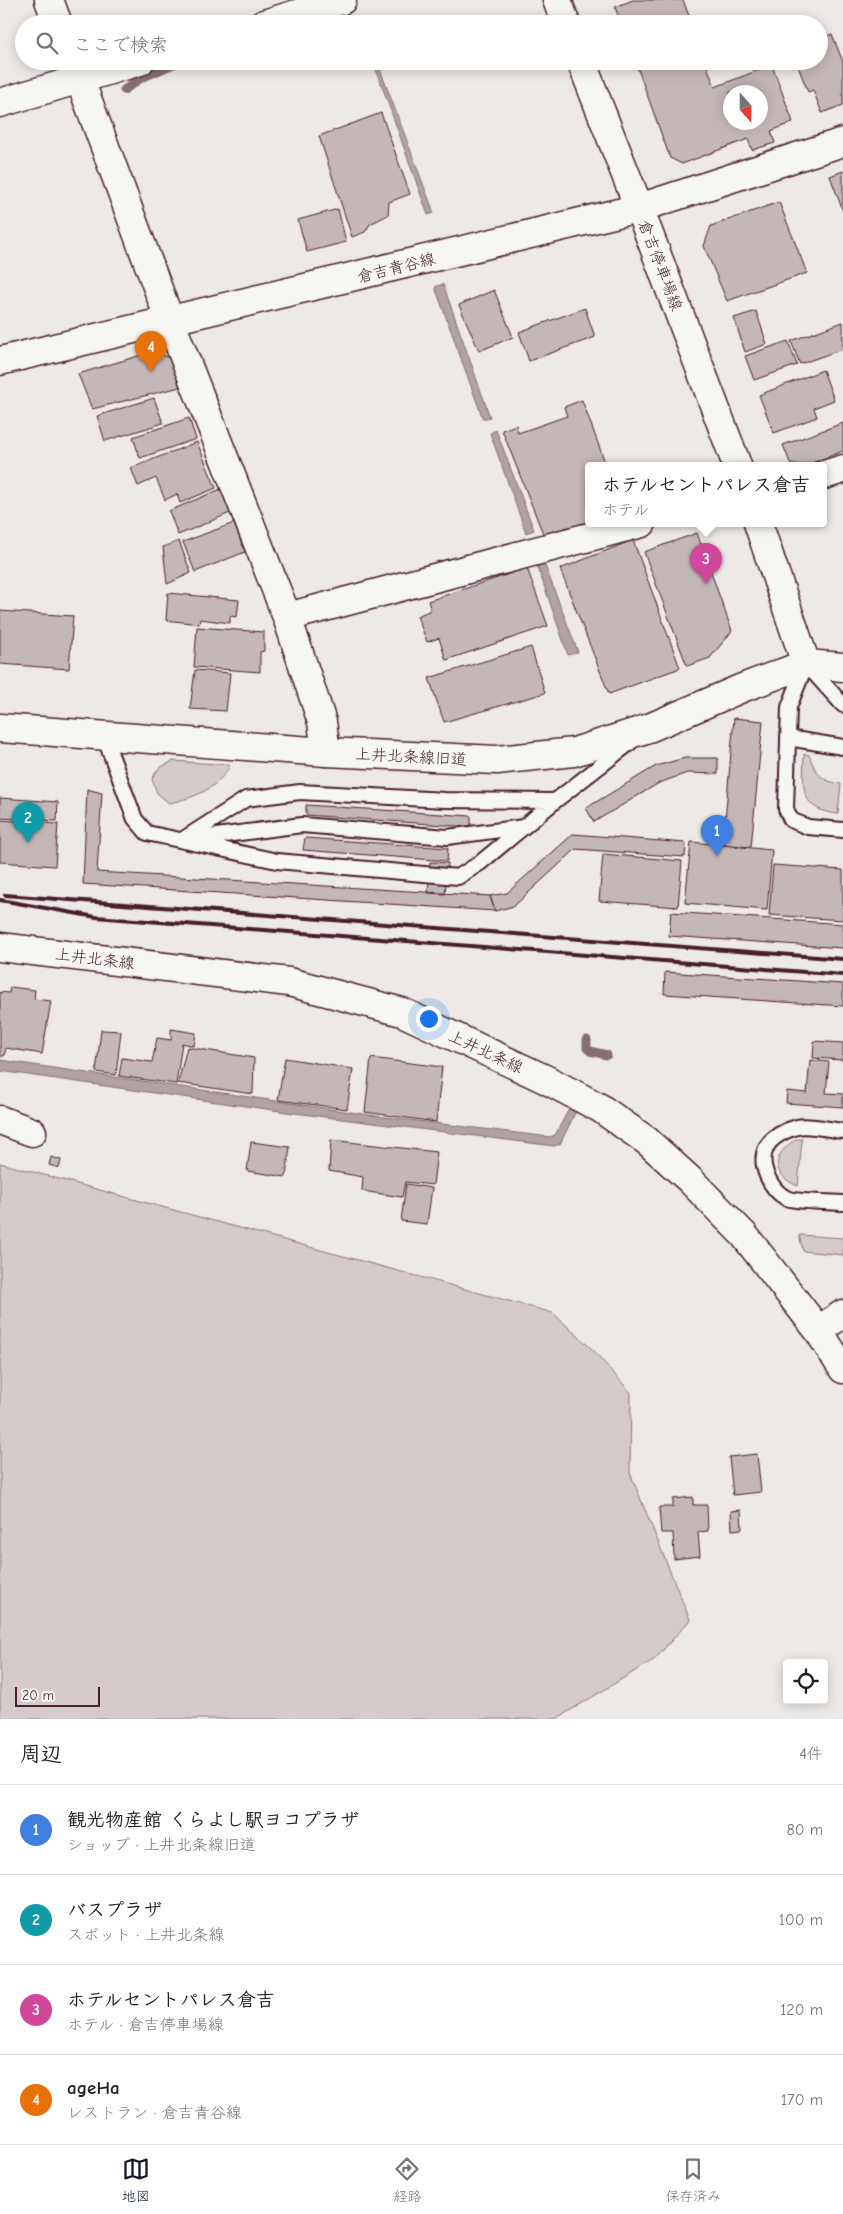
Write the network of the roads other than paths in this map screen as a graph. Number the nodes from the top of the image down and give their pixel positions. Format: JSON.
{"nodes":[{"id":1,"x":49,"y":0,"type":"edge"},
{"id":2,"x":342,"y":0,"type":"edge"},
{"id":3,"x":557,"y":0,"type":"edge"},
{"id":4,"x":55,"y":15,"type":"edge"},
{"id":5,"x":293,"y":15,"type":"edge"},
{"id":6,"x":563,"y":15,"type":"edge"},
{"id":7,"x":76,"y":70,"type":"edge"},
{"id":8,"x":585,"y":70,"type":"edge"},
{"id":9,"x":0,"y":103,"type":"edge"},
{"id":10,"x":843,"y":142,"type":"edge"},
{"id":11,"x":639,"y":208,"type":"junction"},
{"id":12,"x":170,"y":321,"type":"junction"},
{"id":13,"x":0,"y":361,"type":"edge"},
{"id":14,"x":736,"y":462,"type":"edge"},
{"id":15,"x":843,"y":469,"type":"edge"},
{"id":16,"x":827,"y":474,"type":"edge"},
{"id":17,"x":627,"y":527,"type":"edge"},
{"id":18,"x":759,"y":527,"type":"edge"},
{"id":19,"x":287,"y":617,"type":"junction"},
{"id":20,"x":806,"y":664,"type":"junction"},
{"id":21,"x":843,"y":667,"type":"edge"},
{"id":22,"x":843,"y":705,"type":"edge"},
{"id":23,"x":0,"y":728,"type":"edge"},
{"id":24,"x":649,"y":728,"type":"junction"},
{"id":25,"x":104,"y":736,"type":"junction"},
{"id":26,"x":788,"y":738,"type":"junction"},
{"id":27,"x":843,"y":747,"type":"edge"},
{"id":28,"x":326,"y":752,"type":"junction"},
{"id":29,"x":555,"y":801,"type":"junction"},
{"id":30,"x":524,"y":827,"type":"junction"},
{"id":31,"x":843,"y":830,"type":"edge"},
{"id":32,"x":182,"y":840,"type":"junction"},
{"id":33,"x":0,"y":947,"type":"edge"},
{"id":34,"x":0,"y":1120,"type":"edge"},
{"id":35,"x":843,"y":1131,"type":"edge"},
{"id":36,"x":32,"y":1132,"type":"dead end"},
{"id":37,"x":843,"y":1203,"type":"edge"},
{"id":38,"x":843,"y":1314,"type":"edge"},
{"id":39,"x":818,"y":1330,"type":"junction"},
{"id":40,"x":843,"y":1369,"type":"edge"}],
"edges":[{"from":1,"to":4,"type":"main road"},
{"from":2,"to":5,"type":"main road"},
{"from":3,"to":6,"type":"main road"},
{"from":7,"to":9,"type":"main road"},
{"from":7,"to":12,"type":"main road"},
{"from":8,"to":11,"type":"main road"},
{"from":10,"to":11,"type":"main road","name":"倉吉停車場線"},
{"from":11,"to":12,"type":"main road","name":"倉吉青谷線"},
{"from":11,"to":14,"type":"main road","name":"倉吉停車場線"},
{"from":12,"to":13,"type":"main road","name":"倉吉青谷線"},
{"from":12,"to":19,"type":"main road"},
{"from":15,"to":16,"type":"main road"},
{"from":17,"to":19,"type":"main road"},
{"from":18,"to":20,"type":"main road"},
{"from":19,"to":28,"type":"main road"},
{"from":20,"to":21,"type":"main road"},
{"from":20,"to":22,"type":"lane"},
{"from":20,"to":24,"type":"main road","name":"上井北条線旧道"},
{"from":20,"to":26,"type":"lane"},
{"from":23,"to":25,"type":"main road","name":"上井北条線旧道"},
{"from":24,"to":28,"type":"main road","name":"上井北条線旧道"},
{"from":24,"to":29,"type":"lane"},
{"from":25,"to":28,"type":"main road","name":"上井北条線旧道"},
{"from":25,"to":32,"type":"lane"},
{"from":26,"to":27,"type":"lane"},
{"from":26,"to":31,"type":"lane"},
{"from":29,"to":30,"type":"lane"},
{"from":29,"to":32,"type":"lane"},
{"from":30,"to":32,"type":"lane"},
{"from":30,"to":32,"type":"lane"},
{"from":33,"to":39,"type":"main road","name":"上井北条線"},
{"from":34,"to":36,"type":"main road"},
{"from":35,"to":37,"type":"lane"},
{"from":38,"to":39,"type":"main road"},
{"from":39,"to":40,"type":"main road","name":"上井北条線"}]}
